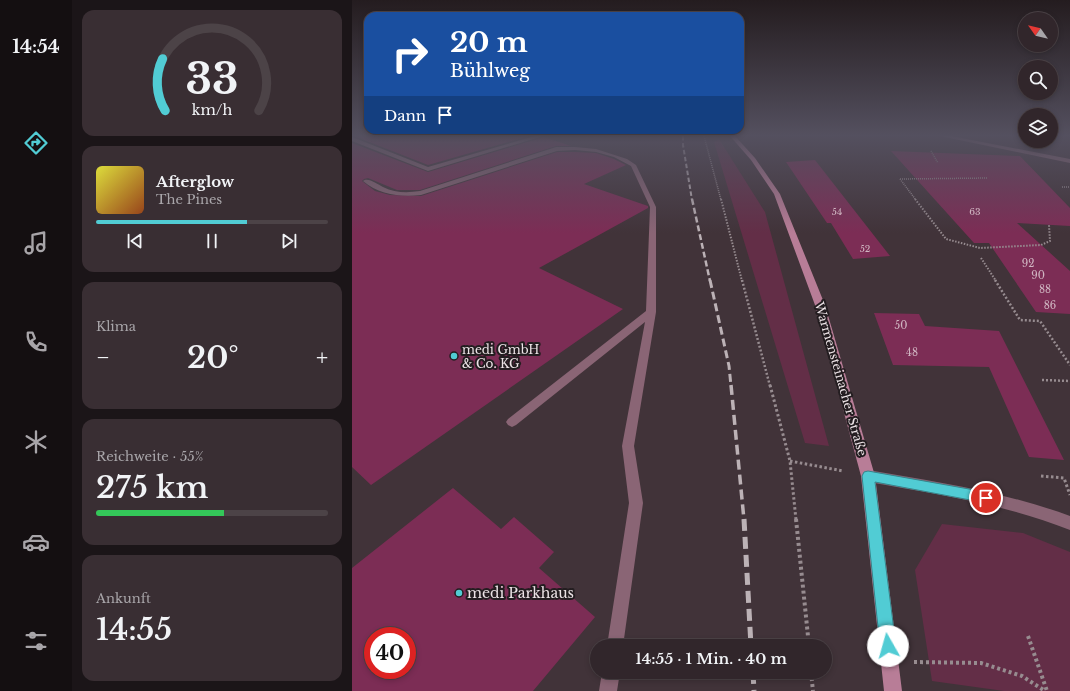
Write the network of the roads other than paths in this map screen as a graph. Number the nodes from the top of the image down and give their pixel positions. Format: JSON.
{"nodes":[{"id":1,"x":497,"y":168,"type":"edge"},
{"id":2,"x":635,"y":168,"type":"edge"},
{"id":3,"x":759,"y":168,"type":"edge"},
{"id":4,"x":366,"y":181,"type":"dead end"},
{"id":5,"x":651,"y":312,"type":"junction"},
{"id":6,"x":512,"y":422,"type":"dead end"},
{"id":7,"x":868,"y":476,"type":"junction"},
{"id":8,"x":1070,"y":523,"type":"edge"},
{"id":9,"x":616,"y":639,"type":"edge"},
{"id":10,"x":610,"y":679,"type":"edge"},
{"id":11,"x":608,"y":691,"type":"edge"},
{"id":12,"x":893,"y":691,"type":"edge"}],
"edges":[{"from":1,"to":4,"type":"street"},
{"from":2,"to":5,"type":"street"},
{"from":3,"to":7,"type":"street","name":"Warmensteinacher Straße"},
{"from":5,"to":6,"type":"street"},
{"from":5,"to":9,"type":"street"},
{"from":7,"to":8,"type":"street"},
{"from":7,"to":12,"type":"street","name":"Warmensteinacher Straße"},
{"from":10,"to":11,"type":"street"}]}
